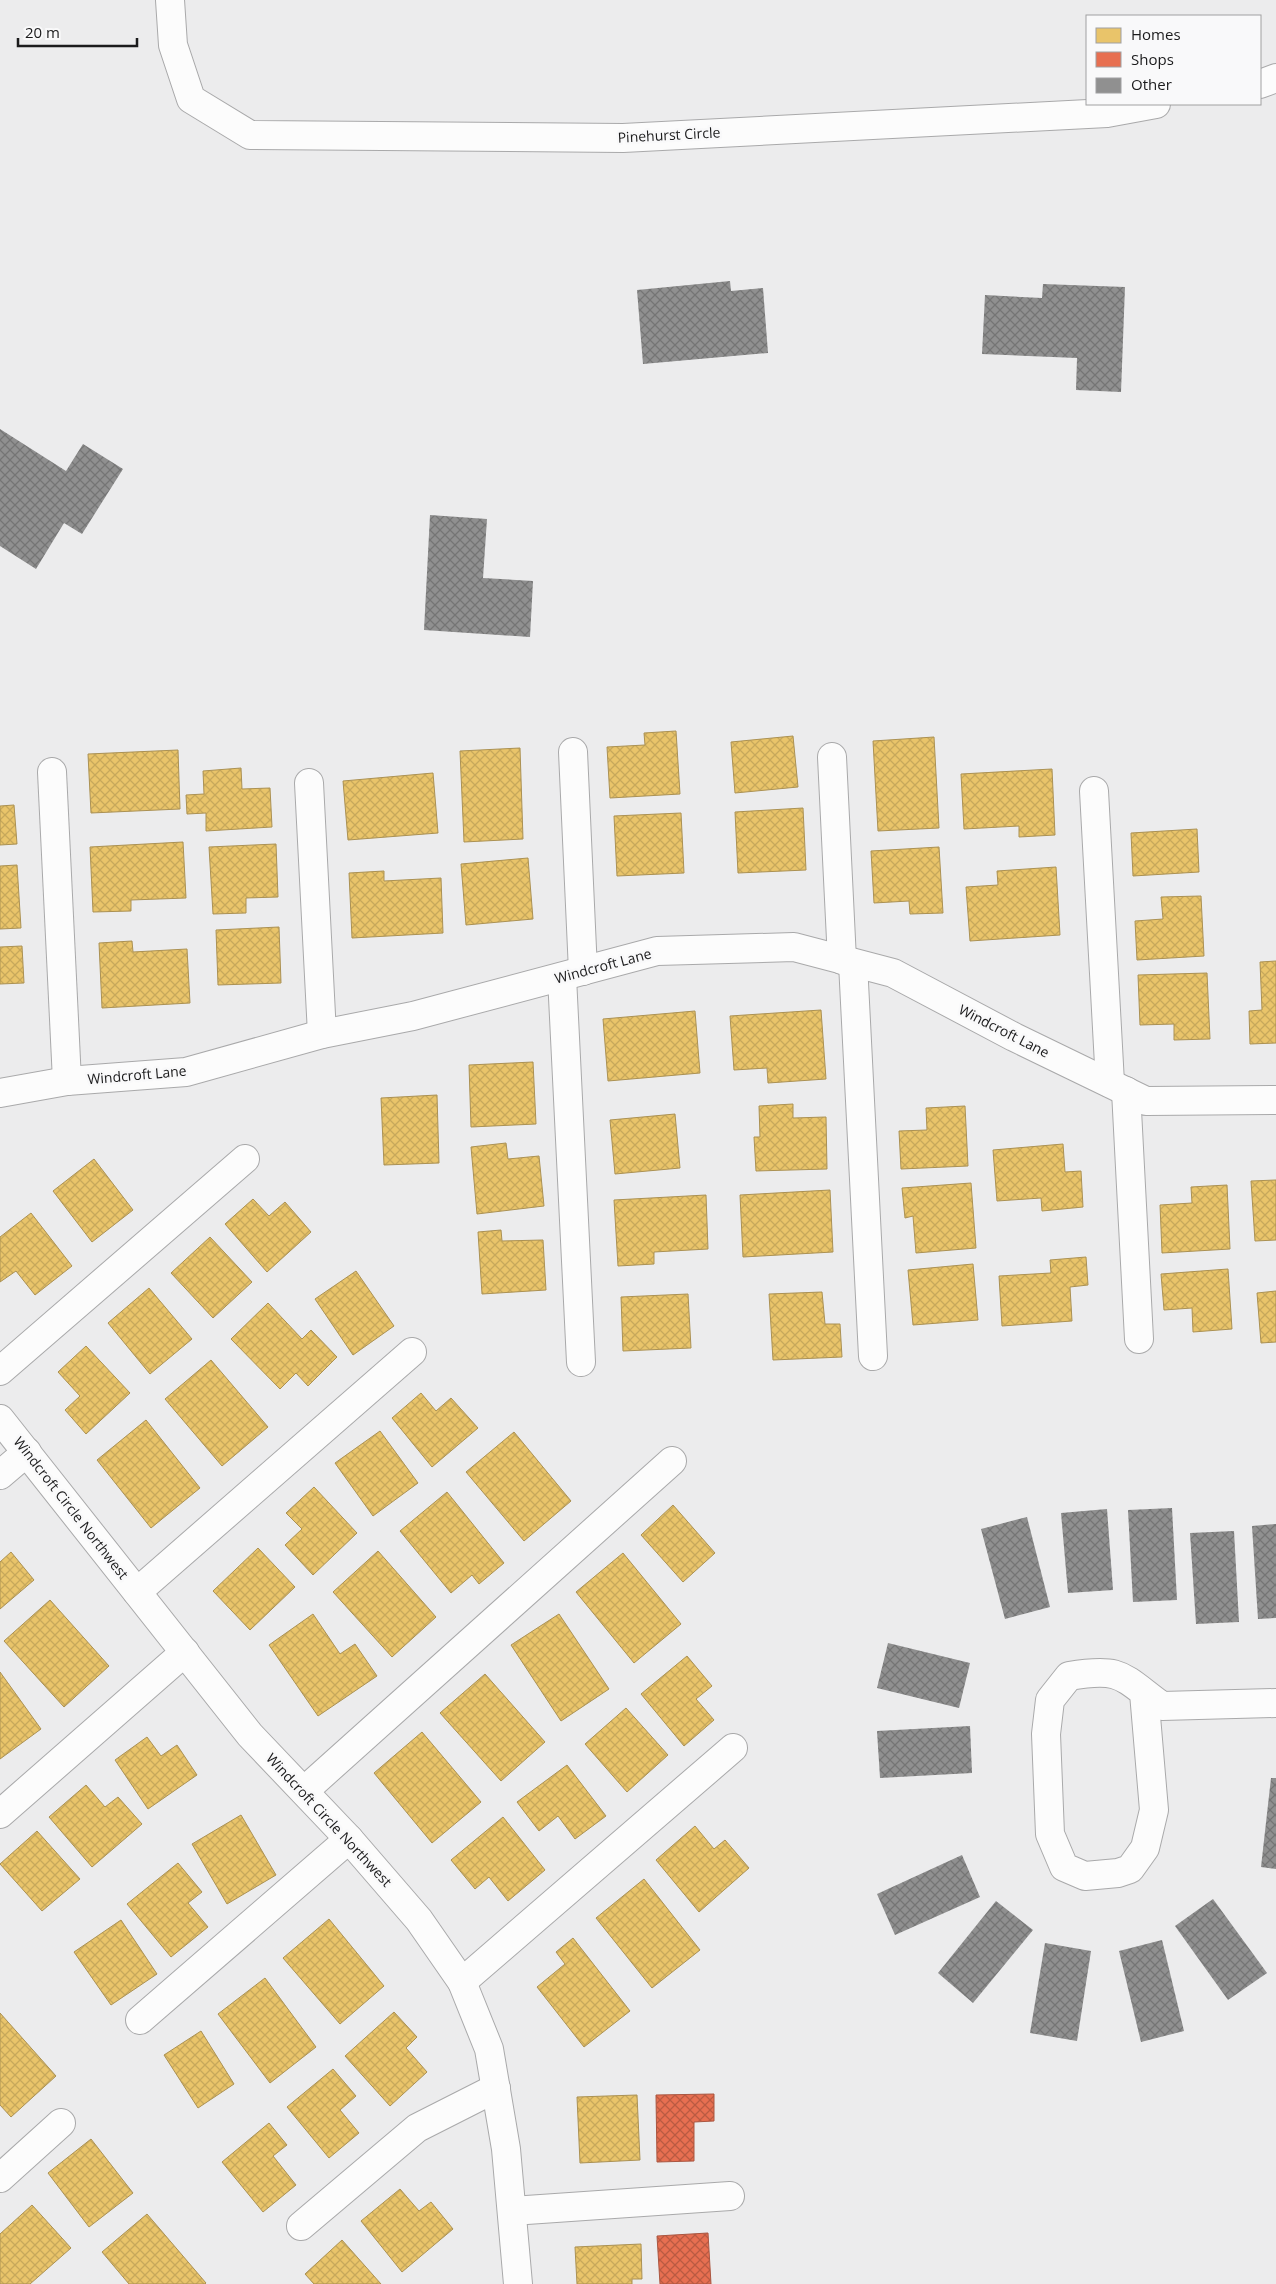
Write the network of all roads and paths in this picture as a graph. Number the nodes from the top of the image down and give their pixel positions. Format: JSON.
{"nodes":[{"id":1,"x":170,"y":0,"type":"edge"},
{"id":2,"x":1276,"y":78,"type":"edge"},
{"id":3,"x":1261,"y":84,"type":"edge"},
{"id":4,"x":1151,"y":105,"type":"edge"},
{"id":5,"x":573,"y":752,"type":"dead end"},
{"id":6,"x":832,"y":757,"type":"dead end"},
{"id":7,"x":52,"y":772,"type":"dead end"},
{"id":8,"x":309,"y":783,"type":"dead end"},
{"id":9,"x":1094,"y":791,"type":"dead end"},
{"id":10,"x":848,"y":961,"type":"junction"},
{"id":11,"x":573,"y":974,"type":"junction"},
{"id":12,"x":322,"y":1034,"type":"junction"},
{"id":13,"x":66,"y":1081,"type":"junction"},
{"id":14,"x":1118,"y":1087,"type":"junction"},
{"id":15,"x":0,"y":1094,"type":"edge"},
{"id":16,"x":1276,"y":1100,"type":"edge"},
{"id":17,"x":245,"y":1159,"type":"dead end"},
{"id":18,"x":1139,"y":1339,"type":"dead end"},
{"id":19,"x":412,"y":1352,"type":"dead end"},
{"id":20,"x":873,"y":1356,"type":"dead end"},
{"id":21,"x":581,"y":1362,"type":"dead end"},
{"id":22,"x":0,"y":1371,"type":"edge"},
{"id":23,"x":0,"y":1419,"type":"edge"},
{"id":24,"x":27,"y":1452,"type":"junction"},
{"id":25,"x":672,"y":1460,"type":"dead end"},
{"id":26,"x":0,"y":1475,"type":"edge"},
{"id":27,"x":137,"y":1592,"type":"junction"},
{"id":28,"x":185,"y":1652,"type":"junction"},
{"id":29,"x":1144,"y":1692,"type":"junction"},
{"id":30,"x":1276,"y":1703,"type":"edge"},
{"id":31,"x":733,"y":1748,"type":"dead end"},
{"id":32,"x":304,"y":1791,"type":"junction"},
{"id":33,"x":0,"y":1814,"type":"edge"},
{"id":34,"x":348,"y":1838,"type":"junction"},
{"id":35,"x":462,"y":1982,"type":"junction"},
{"id":36,"x":140,"y":2020,"type":"dead end"},
{"id":37,"x":496,"y":2088,"type":"junction"},
{"id":38,"x":61,"y":2123,"type":"dead end"},
{"id":39,"x":0,"y":2178,"type":"edge"},
{"id":40,"x":730,"y":2196,"type":"dead end"},
{"id":41,"x":512,"y":2211,"type":"junction"},
{"id":42,"x":301,"y":2226,"type":"dead end"},
{"id":43,"x":518,"y":2284,"type":"edge"}],
"edges":[{"from":1,"to":4,"type":"street","name":"Pinehurst Circle"},
{"from":2,"to":3,"type":"street"},
{"from":5,"to":11,"type":"street"},
{"from":6,"to":10,"type":"street"},
{"from":7,"to":13,"type":"street"},
{"from":8,"to":12,"type":"street"},
{"from":9,"to":14,"type":"street"},
{"from":10,"to":11,"type":"street","name":"Windcroft Lane"},
{"from":10,"to":14,"type":"street","name":"Windcroft Lane"},
{"from":10,"to":20,"type":"street"},
{"from":11,"to":12,"type":"street","name":"Windcroft Lane"},
{"from":11,"to":21,"type":"street"},
{"from":12,"to":13,"type":"street","name":"Windcroft Lane"},
{"from":13,"to":15,"type":"street","name":"Windcroft Lane"},
{"from":14,"to":16,"type":"street","name":"Windcroft Lane"},
{"from":14,"to":18,"type":"street"},
{"from":17,"to":22,"type":"street"},
{"from":19,"to":27,"type":"street"},
{"from":23,"to":24,"type":"street","name":"Windcroft Circle Northwest"},
{"from":24,"to":26,"type":"street"},
{"from":24,"to":27,"type":"street","name":"Windcroft Circle Northwest"},
{"from":25,"to":32,"type":"street"},
{"from":27,"to":28,"type":"street","name":"Windcroft Circle Northwest"},
{"from":28,"to":32,"type":"street","name":"Windcroft Circle Northwest"},
{"from":28,"to":33,"type":"street"},
{"from":29,"to":29,"type":"street"},
{"from":29,"to":30,"type":"street"},
{"from":31,"to":35,"type":"street"},
{"from":32,"to":34,"type":"street","name":"Windcroft Circle Northwest"},
{"from":34,"to":35,"type":"street","name":"Windcroft Circle Northwest"},
{"from":34,"to":36,"type":"street"},
{"from":35,"to":37,"type":"street","name":"Windcroft Circle Northwest"},
{"from":37,"to":41,"type":"street","name":"Windcroft Circle Northwest"},
{"from":37,"to":42,"type":"street"},
{"from":38,"to":39,"type":"street"},
{"from":40,"to":41,"type":"street"},
{"from":41,"to":43,"type":"street","name":"Windcroft Circle Northwest"}]}
